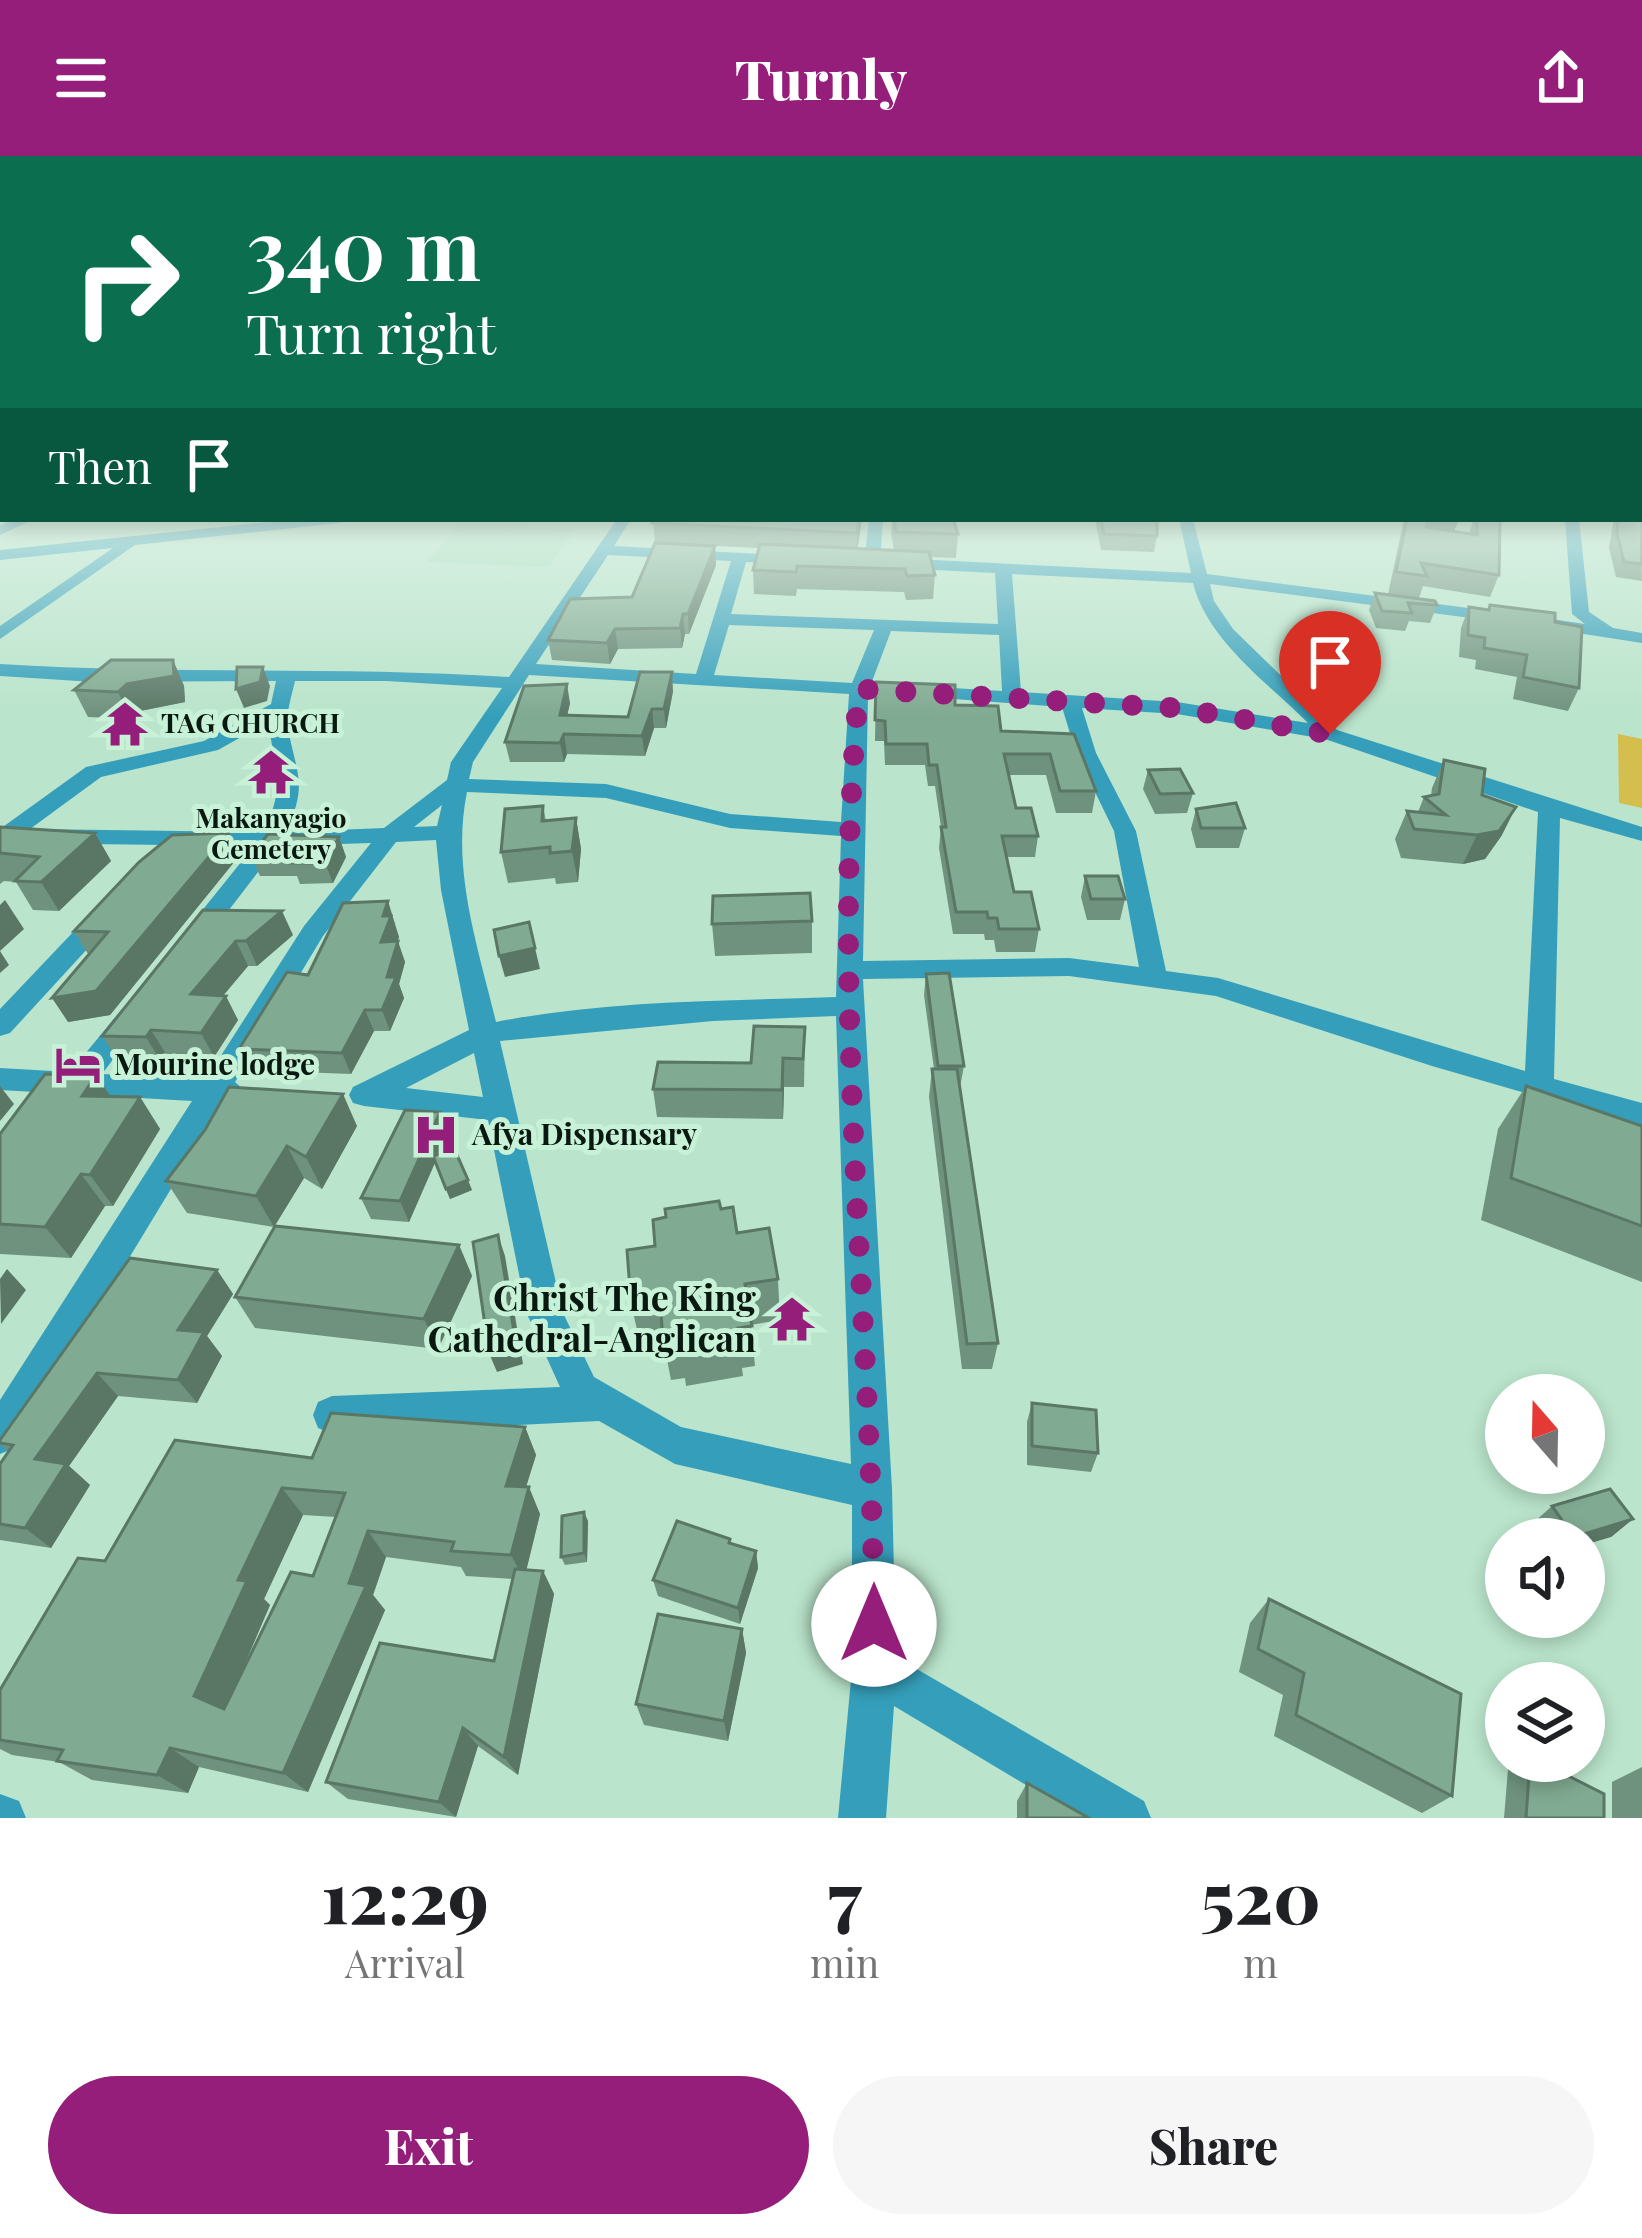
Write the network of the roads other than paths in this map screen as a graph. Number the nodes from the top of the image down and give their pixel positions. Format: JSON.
{"nodes":[{"id":1,"x":105,"y":561,"type":"edge"},
{"id":2,"x":598,"y":561,"type":"edge"},
{"id":3,"x":739,"y":561,"type":"edge"},
{"id":4,"x":1193,"y":561,"type":"edge"},
{"id":5,"x":1576,"y":561,"type":"edge"},
{"id":6,"x":850,"y":562,"type":"edge"},
{"id":7,"x":872,"y":562,"type":"joint"},
{"id":8,"x":1003,"y":567,"type":"junction"},
{"id":9,"x":1196,"y":578,"type":"junction"},
{"id":10,"x":1581,"y":614,"type":"junction"},
{"id":11,"x":1512,"y":618,"type":"edge"},
{"id":12,"x":720,"y":619,"type":"junction"},
{"id":13,"x":1536,"y":622,"type":"edge"},
{"id":14,"x":1559,"y":625,"type":"junction"},
{"id":15,"x":884,"y":626,"type":"junction"},
{"id":16,"x":1010,"y":630,"type":"junction"},
{"id":17,"x":0,"y":634,"type":"edge"},
{"id":18,"x":1634,"y":637,"type":"edge"},
{"id":19,"x":0,"y":670,"type":"edge"},
{"id":20,"x":516,"y":676,"type":"junction"},
{"id":21,"x":286,"y":678,"type":"junction"},
{"id":22,"x":703,"y":682,"type":"junction"},
{"id":23,"x":859,"y":689,"type":"junction"},
{"id":24,"x":1012,"y":696,"type":"junction"},
{"id":25,"x":1070,"y":699,"type":"junction"},
{"id":26,"x":1301,"y":705,"type":"junction"},
{"id":27,"x":280,"y":707,"type":"junction"},
{"id":28,"x":1262,"y":720,"type":"junction"},
{"id":29,"x":1330,"y":734,"type":"junction"},
{"id":30,"x":454,"y":785,"type":"junction"},
{"id":31,"x":1549,"y":808,"type":"junction"},
{"id":32,"x":853,"y":830,"type":"junction"},
{"id":33,"x":447,"y":832,"type":"junction"},
{"id":34,"x":1642,"y":833,"type":"edge"},
{"id":35,"x":3,"y":836,"type":"edge"},
{"id":36,"x":388,"y":836,"type":"junction"},
{"id":37,"x":176,"y":838,"type":"junction"},
{"id":38,"x":271,"y":839,"type":"junction"},
{"id":39,"x":182,"y":954,"type":"edge"},
{"id":40,"x":850,"y":970,"type":"junction"},
{"id":41,"x":1154,"y":976,"type":"junction"},
{"id":42,"x":152,"y":991,"type":"edge"},
{"id":43,"x":849,"y":1006,"type":"junction"},
{"id":44,"x":0,"y":1025,"type":"edge"},
{"id":45,"x":485,"y":1034,"type":"junction"},
{"id":46,"x":0,"y":1078,"type":"edge"},
{"id":47,"x":78,"y":1083,"type":"junction"},
{"id":48,"x":1539,"y":1084,"type":"junction"},
{"id":49,"x":215,"y":1091,"type":"junction"},
{"id":50,"x":258,"y":1092,"type":"edge"},
{"id":51,"x":498,"y":1110,"type":"junction"},
{"id":52,"x":1642,"y":1115,"type":"edge"},
{"id":53,"x":605,"y":1403,"type":"junction"},
{"id":54,"x":332,"y":1415,"type":"edge"},
{"id":55,"x":0,"y":1435,"type":"edge"},
{"id":56,"x":872,"y":1489,"type":"junction"},
{"id":57,"x":874,"y":1669,"type":"junction"},
{"id":58,"x":862,"y":1818,"type":"edge"},
{"id":59,"x":1127,"y":1818,"type":"edge"}],
"edges":[{"from":1,"to":17,"type":"street"},
{"from":2,"to":20,"type":"street"},
{"from":3,"to":12,"type":"street"},
{"from":4,"to":9,"type":"street"},
{"from":5,"to":10,"type":"street"},
{"from":6,"to":7,"type":"street"},
{"from":7,"to":8,"type":"street"},
{"from":8,"to":9,"type":"street"},
{"from":8,"to":16,"type":"street"},
{"from":9,"to":11,"type":"street"},
{"from":9,"to":26,"type":"street"},
{"from":10,"to":14,"type":"street"},
{"from":10,"to":18,"type":"street"},
{"from":12,"to":15,"type":"street"},
{"from":12,"to":22,"type":"street"},
{"from":13,"to":14,"type":"street"},
{"from":14,"to":18,"type":"street"},
{"from":15,"to":16,"type":"street"},
{"from":15,"to":23,"type":"street"},
{"from":16,"to":24,"type":"street"},
{"from":19,"to":21,"type":"street"},
{"from":20,"to":21,"type":"street"},
{"from":20,"to":22,"type":"street"},
{"from":20,"to":30,"type":"street"},
{"from":21,"to":27,"type":"street"},
{"from":22,"to":23,"type":"street"},
{"from":23,"to":24,"type":"street"},
{"from":23,"to":32,"type":"street"},
{"from":24,"to":25,"type":"street"},
{"from":25,"to":28,"type":"street"},
{"from":25,"to":41,"type":"street"},
{"from":26,"to":28,"type":"street"},
{"from":26,"to":29,"type":"street"},
{"from":27,"to":35,"type":"street"},
{"from":27,"to":38,"type":"street"},
{"from":28,"to":29,"type":"street"},
{"from":29,"to":31,"type":"street"},
{"from":30,"to":32,"type":"street"},
{"from":30,"to":33,"type":"street"},
{"from":30,"to":36,"type":"street"},
{"from":31,"to":34,"type":"street"},
{"from":31,"to":48,"type":"street"},
{"from":32,"to":40,"type":"street"},
{"from":33,"to":36,"type":"street"},
{"from":33,"to":45,"type":"street"},
{"from":35,"to":37,"type":"street"},
{"from":36,"to":38,"type":"street"},
{"from":36,"to":49,"type":"street"},
{"from":37,"to":38,"type":"street"},
{"from":37,"to":44,"type":"street"},
{"from":38,"to":39,"type":"street"},
{"from":40,"to":41,"type":"street"},
{"from":40,"to":43,"type":"street"},
{"from":41,"to":48,"type":"street"},
{"from":42,"to":47,"type":"street"},
{"from":43,"to":45,"type":"street"},
{"from":43,"to":56,"type":"street"},
{"from":45,"to":51,"type":"street"},
{"from":45,"to":51,"type":"street"},
{"from":46,"to":47,"type":"street"},
{"from":47,"to":49,"type":"street"},
{"from":48,"to":52,"type":"street"},
{"from":49,"to":50,"type":"street"},
{"from":49,"to":55,"type":"street"},
{"from":51,"to":53,"type":"street"},
{"from":53,"to":54,"type":"street"},
{"from":53,"to":56,"type":"street"},
{"from":56,"to":57,"type":"street"},
{"from":57,"to":58,"type":"street"},
{"from":57,"to":59,"type":"street"}]}
